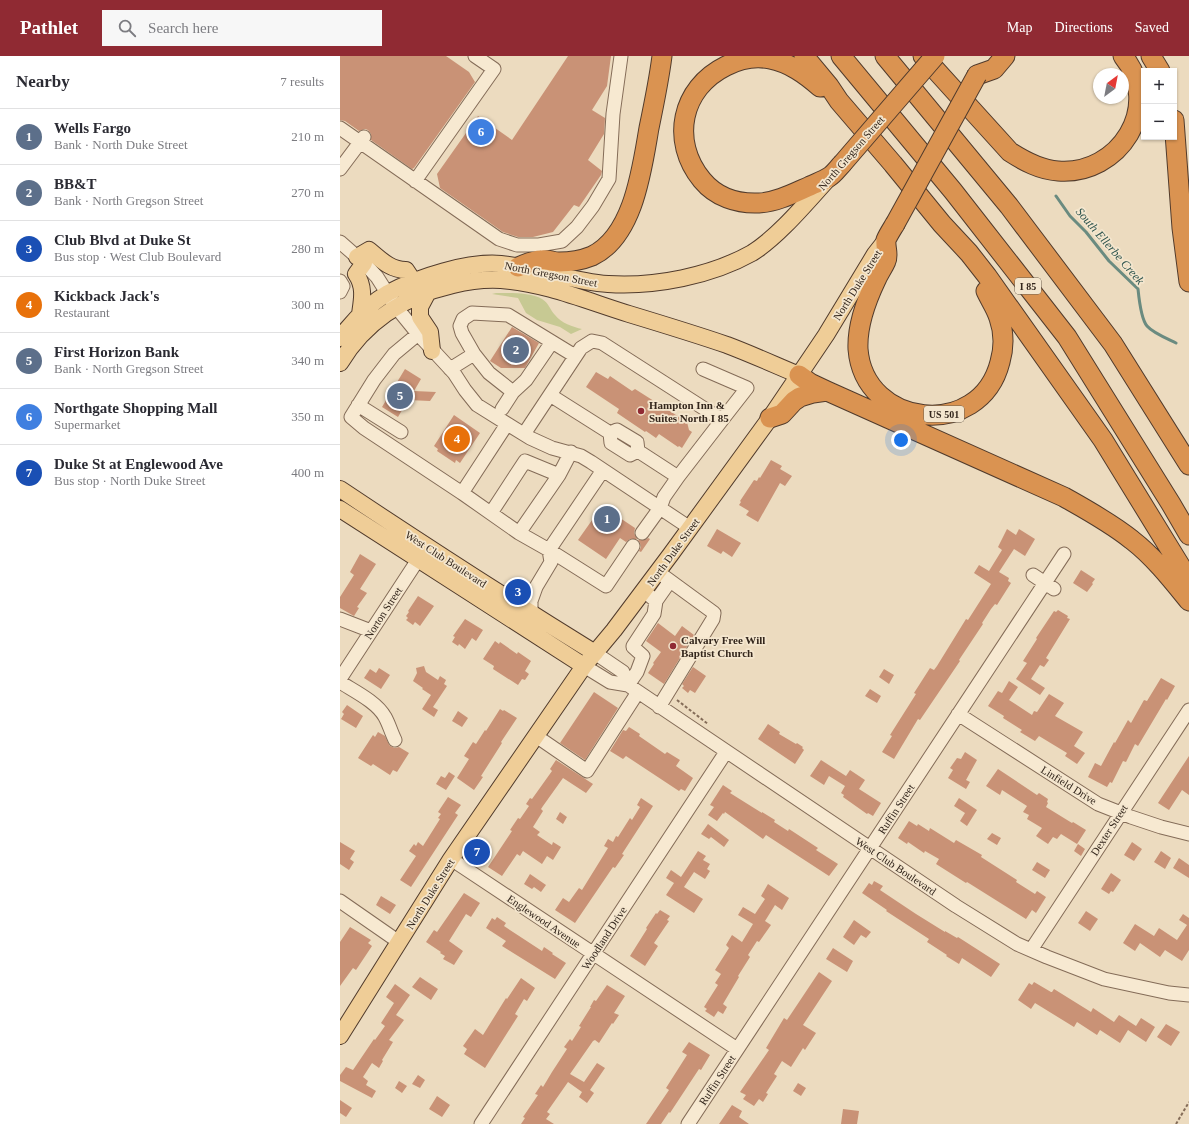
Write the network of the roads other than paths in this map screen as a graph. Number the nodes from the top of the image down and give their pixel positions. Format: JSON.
{"nodes":[{"id":1,"x":475,"y":56,"type":"edge"},
{"id":2,"x":621,"y":56,"type":"edge"},
{"id":3,"x":662,"y":56,"type":"edge"},
{"id":4,"x":804,"y":56,"type":"edge"},
{"id":5,"x":841,"y":56,"type":"edge"},
{"id":6,"x":885,"y":56,"type":"edge"},
{"id":7,"x":923,"y":56,"type":"edge"},
{"id":8,"x":935,"y":56,"type":"edge"},
{"id":9,"x":988,"y":56,"type":"edge"},
{"id":10,"x":1005,"y":56,"type":"edge"},
{"id":11,"x":1123,"y":56,"type":"edge"},
{"id":12,"x":1151,"y":56,"type":"edge"},
{"id":13,"x":1158,"y":68,"type":"edge"},
{"id":14,"x":978,"y":75,"type":"junction"},
{"id":15,"x":839,"y":100,"type":"junction"},
{"id":16,"x":340,"y":128,"type":"edge"},
{"id":17,"x":362,"y":139,"type":"junction"},
{"id":18,"x":1175,"y":140,"type":"edge"},
{"id":19,"x":340,"y":169,"type":"edge"},
{"id":20,"x":836,"y":170,"type":"junction"},
{"id":21,"x":415,"y":181,"type":"junction"},
{"id":22,"x":942,"y":224,"type":"junction"},
{"id":23,"x":891,"y":232,"type":"junction"},
{"id":24,"x":340,"y":242,"type":"edge"},
{"id":25,"x":361,"y":260,"type":"junction"},
{"id":26,"x":518,"y":266,"type":"junction"},
{"id":27,"x":414,"y":282,"type":"junction"},
{"id":28,"x":1189,"y":282,"type":"edge"},
{"id":29,"x":428,"y":292,"type":"junction"},
{"id":30,"x":388,"y":293,"type":"junction"},
{"id":31,"x":396,"y":307,"type":"junction"},
{"id":32,"x":360,"y":314,"type":"junction"},
{"id":33,"x":418,"y":334,"type":"junction"},
{"id":34,"x":340,"y":338,"type":"edge"},
{"id":35,"x":552,"y":342,"type":"junction"},
{"id":36,"x":432,"y":351,"type":"junction"},
{"id":37,"x":474,"y":354,"type":"junction"},
{"id":38,"x":575,"y":356,"type":"junction"},
{"id":39,"x":340,"y":363,"type":"edge"},
{"id":40,"x":450,"y":369,"type":"junction"},
{"id":41,"x":703,"y":369,"type":"dead end"},
{"id":42,"x":799,"y":375,"type":"junction"},
{"id":43,"x":827,"y":391,"type":"junction"},
{"id":44,"x":513,"y":392,"type":"junction"},
{"id":45,"x":550,"y":395,"type":"junction"},
{"id":46,"x":358,"y":405,"type":"junction"},
{"id":47,"x":502,"y":409,"type":"dead end"},
{"id":48,"x":770,"y":418,"type":"junction"},
{"id":49,"x":722,"y":420,"type":"junction"},
{"id":50,"x":507,"y":424,"type":"junction"},
{"id":51,"x":401,"y":432,"type":"dead end"},
{"id":52,"x":524,"y":434,"type":"junction"},
{"id":53,"x":571,"y":452,"type":"junction"},
{"id":54,"x":1189,"y":465,"type":"edge"},
{"id":55,"x":603,"y":470,"type":"junction"},
{"id":56,"x":559,"y":476,"type":"junction"},
{"id":57,"x":678,"y":477,"type":"junction"},
{"id":58,"x":340,"y":489,"type":"edge"},
{"id":59,"x":462,"y":493,"type":"junction"},
{"id":60,"x":660,"y":508,"type":"junction"},
{"id":61,"x":340,"y":509,"type":"edge"},
{"id":62,"x":491,"y":513,"type":"junction"},
{"id":63,"x":690,"y":528,"type":"junction"},
{"id":64,"x":519,"y":533,"type":"junction"},
{"id":65,"x":642,"y":533,"type":"dead end"},
{"id":66,"x":1189,"y":535,"type":"edge"},
{"id":67,"x":633,"y":546,"type":"dead end"},
{"id":68,"x":549,"y":550,"type":"junction"},
{"id":69,"x":422,"y":553,"type":"junction"},
{"id":70,"x":1064,"y":554,"type":"dead end"},
{"id":71,"x":664,"y":576,"type":"junction"},
{"id":72,"x":1033,"y":576,"type":"dead end"},
{"id":73,"x":1189,"y":580,"type":"edge"},
{"id":74,"x":1050,"y":586,"type":"junction"},
{"id":75,"x":650,"y":596,"type":"junction"},
{"id":76,"x":1189,"y":601,"type":"edge"},
{"id":77,"x":531,"y":614,"type":"junction"},
{"id":78,"x":340,"y":619,"type":"edge"},
{"id":79,"x":371,"y":632,"type":"junction"},
{"id":80,"x":595,"y":653,"type":"junction"},
{"id":81,"x":584,"y":666,"type":"junction"},
{"id":82,"x":340,"y":681,"type":"edge"},
{"id":83,"x":633,"y":689,"type":"junction"},
{"id":84,"x":660,"y":707,"type":"junction"},
{"id":85,"x":1189,"y":710,"type":"edge"},
{"id":86,"x":958,"y":714,"type":"junction"},
{"id":87,"x":536,"y":736,"type":"junction"},
{"id":88,"x":395,"y":740,"type":"dead end"},
{"id":89,"x":726,"y":752,"type":"junction"},
{"id":90,"x":1120,"y":813,"type":"junction"},
{"id":91,"x":1189,"y":834,"type":"edge"},
{"id":92,"x":870,"y":849,"type":"junction"},
{"id":93,"x":451,"y":859,"type":"junction"},
{"id":94,"x":340,"y":901,"type":"edge"},
{"id":95,"x":399,"y":942,"type":"junction"},
{"id":96,"x":1031,"y":950,"type":"junction"},
{"id":97,"x":593,"y":954,"type":"junction"},
{"id":98,"x":1189,"y":995,"type":"edge"},
{"id":99,"x":340,"y":1036,"type":"edge"},
{"id":100,"x":737,"y":1050,"type":"junction"},
{"id":101,"x":481,"y":1124,"type":"edge"},
{"id":102,"x":688,"y":1124,"type":"edge"}],
"edges":[{"from":1,"to":21,"type":"street"},
{"from":2,"to":21,"type":"street"},
{"from":3,"to":26,"type":"highway"},
{"from":4,"to":15,"type":"highway","number":"US 501"},
{"from":5,"to":66,"type":"highway","number":"I 85"},
{"from":6,"to":54,"type":"highway"},
{"from":7,"to":11,"type":"highway"},
{"from":8,"to":20,"type":"highway","name":"North Gregson Street","bridge":true},
{"from":9,"to":14,"type":"highway","name":"North Duke Street"},
{"from":10,"to":14,"type":"highway"},
{"from":12,"to":13,"type":"highway"},
{"from":14,"to":23,"type":"highway","name":"North Duke Street","bridge":true},
{"from":15,"to":20,"type":"highway"},
{"from":15,"to":22,"type":"highway","number":"US 501"},
{"from":16,"to":17,"type":"street"},
{"from":17,"to":19,"type":"street"},
{"from":17,"to":21,"type":"street"},
{"from":18,"to":28,"type":"highway"},
{"from":20,"to":26,"type":"main road","name":"North Gregson Street"},
{"from":22,"to":23,"type":"highway","number":"US 501"},
{"from":22,"to":73,"type":"highway"},
{"from":23,"to":42,"type":"main road","name":"North Duke Street"},
{"from":24,"to":25,"type":"street"},
{"from":25,"to":27,"type":"main road"},
{"from":25,"to":30,"type":"street"},
{"from":25,"to":32,"type":"main road"},
{"from":26,"to":27,"type":"main road","name":"North Gregson Street"},
{"from":27,"to":30,"type":"main road","name":"North Gregson Street"},
{"from":29,"to":31,"type":"main road","name":"North Gregson Street"},
{"from":29,"to":36,"type":"main road"},
{"from":29,"to":42,"type":"main road","name":"North Gregson Street"},
{"from":30,"to":31,"type":"street"},
{"from":30,"to":32,"type":"main road","name":"North Gregson Street"},
{"from":31,"to":33,"type":"street"},
{"from":31,"to":39,"type":"main road","name":"North Gregson Street"},
{"from":32,"to":34,"type":"main road","name":"North Gregson Street"},
{"from":33,"to":36,"type":"street"},
{"from":33,"to":46,"type":"street"},
{"from":35,"to":37,"type":"street"},
{"from":35,"to":38,"type":"street"},
{"from":35,"to":44,"type":"street"},
{"from":36,"to":40,"type":"street"},
{"from":37,"to":40,"type":"street"},
{"from":37,"to":44,"type":"street"},
{"from":38,"to":45,"type":"street"},
{"from":38,"to":49,"type":"street"},
{"from":40,"to":50,"type":"street"},
{"from":41,"to":49,"type":"street"},
{"from":42,"to":43,"type":"highway"},
{"from":42,"to":48,"type":"main road","name":"North Duke Street"},
{"from":43,"to":48,"type":"highway"},
{"from":43,"to":76,"type":"highway"},
{"from":44,"to":47,"type":"street"},
{"from":45,"to":52,"type":"street"},
{"from":45,"to":57,"type":"street"},
{"from":46,"to":51,"type":"street"},
{"from":46,"to":59,"type":"street"},
{"from":48,"to":63,"type":"main road","name":"North Duke Street"},
{"from":49,"to":57,"type":"street"},
{"from":50,"to":52,"type":"street"},
{"from":50,"to":59,"type":"street"},
{"from":52,"to":53,"type":"street"},
{"from":53,"to":55,"type":"street"},
{"from":53,"to":56,"type":"street"},
{"from":55,"to":60,"type":"street"},
{"from":55,"to":68,"type":"street"},
{"from":56,"to":62,"type":"street"},
{"from":56,"to":64,"type":"street"},
{"from":57,"to":60,"type":"street"},
{"from":58,"to":69,"type":"main road","name":"West Club Boulevard"},
{"from":59,"to":62,"type":"street"},
{"from":60,"to":63,"type":"street"},
{"from":60,"to":65,"type":"street"},
{"from":61,"to":69,"type":"main road","name":"West Club Boulevard"},
{"from":62,"to":64,"type":"street"},
{"from":63,"to":71,"type":"main road","name":"North Duke Street"},
{"from":64,"to":68,"type":"street"},
{"from":67,"to":68,"type":"street"},
{"from":68,"to":77,"type":"street"},
{"from":69,"to":77,"type":"main road","name":"West Club Boulevard"},
{"from":69,"to":79,"type":"street","name":"Norton Street"},
{"from":69,"to":81,"type":"main road","name":"West Club Boulevard"},
{"from":70,"to":74,"type":"street","name":"Ruffin Street"},
{"from":71,"to":75,"type":"main road","name":"North Duke Street"},
{"from":71,"to":84,"type":"street"},
{"from":72,"to":74,"type":"street"},
{"from":74,"to":86,"type":"street","name":"Ruffin Street"},
{"from":75,"to":80,"type":"main road","name":"North Duke Street"},
{"from":75,"to":83,"type":"street"},
{"from":77,"to":80,"type":"main road","name":"West Club Boulevard"},
{"from":78,"to":79,"type":"street"},
{"from":79,"to":82,"type":"street","name":"Norton Street"},
{"from":80,"to":81,"type":"main road","name":"North Duke Street"},
{"from":80,"to":83,"type":"street","name":"West Club Boulevard"},
{"from":81,"to":83,"type":"street","name":"West Club Boulevard"},
{"from":81,"to":87,"type":"main road","name":"North Duke Street"},
{"from":82,"to":88,"type":"street"},
{"from":83,"to":84,"type":"street","name":"West Club Boulevard"},
{"from":83,"to":87,"type":"street"},
{"from":84,"to":89,"type":"street","name":"West Club Boulevard"},
{"from":85,"to":90,"type":"street","name":"Dexter Street"},
{"from":86,"to":90,"type":"street","name":"Linfield Drive"},
{"from":86,"to":92,"type":"street","name":"Ruffin Street"},
{"from":87,"to":93,"type":"main road","name":"North Duke Street"},
{"from":89,"to":92,"type":"street","name":"West Club Boulevard"},
{"from":89,"to":97,"type":"street","name":"Woodland Drive"},
{"from":90,"to":91,"type":"street","name":"Linfield Drive"},
{"from":90,"to":96,"type":"street","name":"Dexter Street"},
{"from":92,"to":96,"type":"street","name":"West Club Boulevard"},
{"from":92,"to":100,"type":"street","name":"Ruffin Street"},
{"from":93,"to":95,"type":"main road","name":"North Duke Street"},
{"from":93,"to":97,"type":"street","name":"Englewood Avenue"},
{"from":94,"to":95,"type":"street"},
{"from":95,"to":99,"type":"main road","name":"North Duke Street"},
{"from":96,"to":98,"type":"street","name":"West Club Boulevard"},
{"from":97,"to":100,"type":"street","name":"Englewood Avenue"},
{"from":97,"to":101,"type":"street","name":"Woodland Drive"},
{"from":100,"to":102,"type":"street","name":"Ruffin Street"}]}
